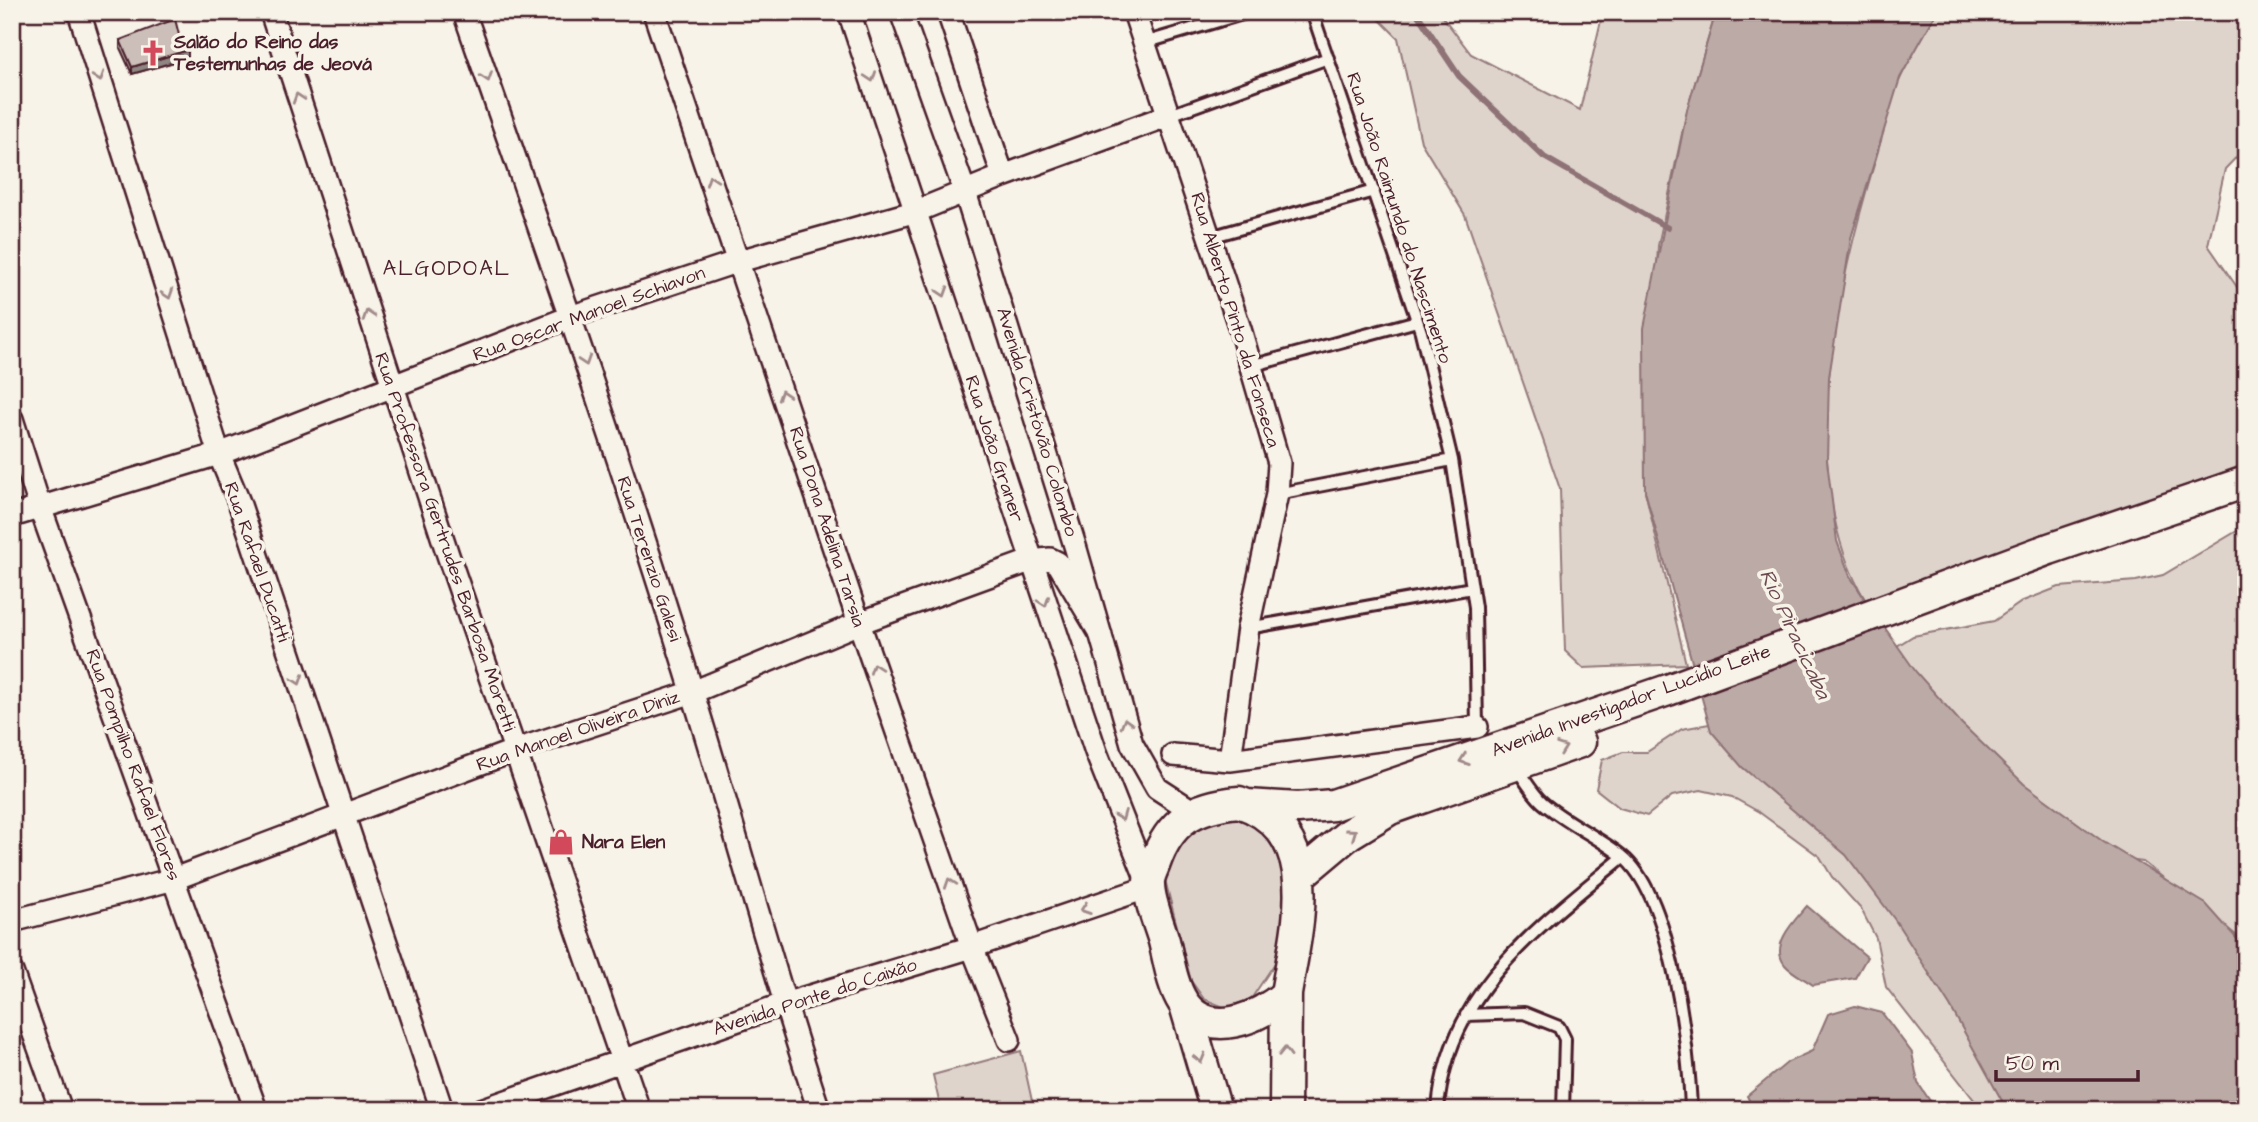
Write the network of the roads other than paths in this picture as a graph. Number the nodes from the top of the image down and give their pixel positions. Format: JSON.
{"nodes":[{"id":1,"x":79,"y":12,"type":"edge"},
{"id":2,"x":271,"y":12,"type":"edge"},
{"id":3,"x":464,"y":12,"type":"edge"},
{"id":4,"x":654,"y":12,"type":"edge"},
{"id":5,"x":849,"y":12,"type":"edge"},
{"id":6,"x":901,"y":12,"type":"edge"},
{"id":7,"x":948,"y":12,"type":"edge"},
{"id":8,"x":1134,"y":12,"type":"edge"},
{"id":9,"x":1249,"y":12,"type":"edge"},
{"id":10,"x":1312,"y":12,"type":"edge"},
{"id":11,"x":1144,"y":43,"type":"junction"},
{"id":12,"x":1328,"y":58,"type":"junction"},
{"id":13,"x":1167,"y":116,"type":"junction"},
{"id":14,"x":1003,"y":176,"type":"junction"},
{"id":15,"x":1374,"y":191,"type":"junction"},
{"id":16,"x":965,"y":192,"type":"junction"},
{"id":17,"x":917,"y":211,"type":"junction"},
{"id":18,"x":1210,"y":237,"type":"junction"},
{"id":19,"x":738,"y":261,"type":"junction"},
{"id":20,"x":570,"y":317,"type":"junction"},
{"id":21,"x":1417,"y":321,"type":"junction"},
{"id":22,"x":1251,"y":366,"type":"junction"},
{"id":23,"x":391,"y":386,"type":"junction"},
{"id":24,"x":12,"y":419,"type":"edge"},
{"id":25,"x":219,"y":454,"type":"junction"},
{"id":26,"x":1452,"y":460,"type":"junction"},
{"id":27,"x":2246,"y":482,"type":"edge"},
{"id":28,"x":1277,"y":494,"type":"junction"},
{"id":29,"x":2246,"y":501,"type":"edge"},
{"id":30,"x":40,"y":507,"type":"junction"},
{"id":31,"x":12,"y":516,"type":"edge"},
{"id":32,"x":1030,"y":561,"type":"junction"},
{"id":33,"x":1472,"y":588,"type":"junction"},
{"id":34,"x":1906,"y":610,"type":"junction"},
{"id":35,"x":859,"y":623,"type":"junction"},
{"id":36,"x":1248,"y":628,"type":"junction"},
{"id":37,"x":1101,"y":635,"type":"junction"},
{"id":38,"x":693,"y":692,"type":"junction"},
{"id":39,"x":1670,"y":699,"type":"junction"},
{"id":40,"x":1477,"y":727,"type":"joint"},
{"id":41,"x":516,"y":750,"type":"junction"},
{"id":42,"x":1174,"y":755,"type":"dead end"},
{"id":43,"x":1230,"y":760,"type":"junction"},
{"id":44,"x":1514,"y":765,"type":"junction"},
{"id":45,"x":1247,"y":805,"type":"junction"},
{"id":46,"x":1194,"y":812,"type":"junction"},
{"id":47,"x":344,"y":816,"type":"junction"},
{"id":48,"x":1623,"y":857,"type":"junction"},
{"id":49,"x":1299,"y":876,"type":"junction"},
{"id":50,"x":174,"y":879,"type":"junction"},
{"id":51,"x":1149,"y":885,"type":"junction"},
{"id":52,"x":12,"y":921,"type":"edge"},
{"id":53,"x":972,"y":947,"type":"junction"},
{"id":54,"x":12,"y":972,"type":"edge"},
{"id":55,"x":1286,"y":995,"type":"junction"},
{"id":56,"x":784,"y":1004,"type":"junction"},
{"id":57,"x":1185,"y":1005,"type":"junction"},
{"id":58,"x":1466,"y":1014,"type":"junction"},
{"id":59,"x":1009,"y":1040,"type":"dead end"},
{"id":60,"x":622,"y":1062,"type":"junction"},
{"id":61,"x":61,"y":1110,"type":"edge"},
{"id":62,"x":256,"y":1110,"type":"edge"},
{"id":63,"x":442,"y":1110,"type":"edge"},
{"id":64,"x":481,"y":1110,"type":"edge"},
{"id":65,"x":639,"y":1110,"type":"edge"},
{"id":66,"x":819,"y":1110,"type":"edge"},
{"id":67,"x":1216,"y":1110,"type":"edge"},
{"id":68,"x":1285,"y":1110,"type":"edge"},
{"id":69,"x":1438,"y":1110,"type":"edge"},
{"id":70,"x":1563,"y":1110,"type":"edge"},
{"id":71,"x":1691,"y":1110,"type":"edge"}],
"edges":[{"from":1,"to":25,"type":"street","name":"Rua Rafael Ducatti","one_way":true},
{"from":23,"to":2,"type":"street","name":"Rua Professora Gertrudes Barbosa Moretti","one_way":true},
{"from":3,"to":20,"type":"street","name":"Rua Terenzio Galesi","one_way":true},
{"from":19,"to":4,"type":"street","name":"Rua Dona Adelina Tarsia","one_way":true},
{"from":5,"to":17,"type":"street","name":"Rua João Graner","one_way":true},
{"from":6,"to":16,"type":"street","name":"Avenida Cristóvão Colombo"},
{"from":7,"to":14,"type":"street"},
{"from":8,"to":11,"type":"street","name":"Rua Alberto Pinto da Fonseca"},
{"from":9,"to":11,"type":"lane"},
{"from":10,"to":12,"type":"lane","name":"Rua João Raimundo do Nascimento"},
{"from":11,"to":13,"type":"street","name":"Rua Alberto Pinto da Fonseca"},
{"from":12,"to":13,"type":"lane"},
{"from":12,"to":15,"type":"lane","name":"Rua João Raimundo do Nascimento"},
{"from":13,"to":14,"type":"street","name":"Rua Oscar Manoel Schiavon"},
{"from":13,"to":18,"type":"street","name":"Rua Alberto Pinto da Fonseca"},
{"from":14,"to":16,"type":"street","name":"Rua Oscar Manoel Schiavon"},
{"from":15,"to":18,"type":"lane"},
{"from":15,"to":21,"type":"lane","name":"Rua João Raimundo do Nascimento"},
{"from":16,"to":17,"type":"street","name":"Rua Oscar Manoel Schiavon"},
{"from":16,"to":37,"type":"street","name":"Avenida Cristóvão Colombo"},
{"from":17,"to":19,"type":"street","name":"Rua Oscar Manoel Schiavon"},
{"from":17,"to":32,"type":"street","name":"Rua João Graner","one_way":true},
{"from":18,"to":22,"type":"street","name":"Rua Alberto Pinto da Fonseca"},
{"from":19,"to":20,"type":"street","name":"Rua Oscar Manoel Schiavon"},
{"from":35,"to":19,"type":"street","name":"Rua Dona Adelina Tarsia","one_way":true},
{"from":20,"to":23,"type":"street","name":"Rua Oscar Manoel Schiavon"},
{"from":20,"to":38,"type":"street","name":"Rua Terenzio Galesi","one_way":true},
{"from":21,"to":22,"type":"lane"},
{"from":21,"to":26,"type":"lane","name":"Rua João Raimundo do Nascimento"},
{"from":22,"to":28,"type":"street","name":"Rua Alberto Pinto da Fonseca"},
{"from":23,"to":25,"type":"street","name":"Rua Oscar Manoel Schiavon"},
{"from":23,"to":41,"type":"street","name":"Rua Professora Gertrudes Barbosa Moretti"},
{"from":24,"to":30,"type":"street","name":"Rua Pompilho Rafael Flores"},
{"from":25,"to":30,"type":"street","name":"Rua Oscar Manoel Schiavon"},
{"from":25,"to":47,"type":"street","name":"Rua Rafael Ducatti","one_way":true},
{"from":26,"to":28,"type":"lane"},
{"from":26,"to":33,"type":"lane","name":"Rua João Raimundo do Nascimento"},
{"from":27,"to":34,"type":"main road","name":"Avenida Investigador Lucídio Leite"},
{"from":28,"to":36,"type":"street","name":"Rua Alberto Pinto da Fonseca"},
{"from":29,"to":34,"type":"main road","name":"Avenida Investigador Lucídio Leite"},
{"from":30,"to":31,"type":"street","name":"Rua Oscar Manoel Schiavon"},
{"from":30,"to":50,"type":"street","name":"Rua Pompilho Rafael Flores"},
{"from":32,"to":35,"type":"street","name":"Rua Manoel Oliveira Diniz"},
{"from":32,"to":37,"type":"street"},
{"from":32,"to":51,"type":"street","name":"Rua João Graner","one_way":true},
{"from":33,"to":36,"type":"lane"},
{"from":33,"to":40,"type":"lane","name":"Rua João Raimundo do Nascimento"},
{"from":34,"to":39,"type":"main road","name":"Avenida Investigador Lucídio Leite"},
{"from":35,"to":38,"type":"street","name":"Rua Manoel Oliveira Diniz"},
{"from":53,"to":35,"type":"street","name":"Rua Dona Adelina Tarsia","one_way":true},
{"from":36,"to":43,"type":"street","name":"Rua Alberto Pinto da Fonseca"},
{"from":46,"to":37,"type":"street","name":"Avenida Cristóvão Colombo","one_way":true},
{"from":38,"to":41,"type":"street","name":"Rua Manoel Oliveira Diniz"},
{"from":38,"to":56,"type":"street","name":"Rua Terenzio Galesi"},
{"from":44,"to":39,"type":"main road","name":"Avenida Investigador Lucídio Leite","one_way":true},
{"from":39,"to":45,"type":"main road","name":"Avenida Investigador Lucídio Leite","one_way":true},
{"from":40,"to":43,"type":"street"},
{"from":41,"to":47,"type":"street","name":"Rua Manoel Oliveira Diniz"},
{"from":41,"to":60,"type":"street","name":"Rua Professora Gertrudes Barbosa Moretti"},
{"from":42,"to":43,"type":"street"},
{"from":44,"to":48,"type":"lane"},
{"from":49,"to":44,"type":"main road","name":"Avenida Investigador Lucídio Leite","one_way":true},
{"from":45,"to":46,"type":"main road"},
{"from":45,"to":49,"type":"main road"},
{"from":46,"to":51,"type":"main road"},
{"from":47,"to":50,"type":"street","name":"Rua Manoel Oliveira Diniz"},
{"from":47,"to":63,"type":"street","name":"Rua Rafael Ducatti"},
{"from":48,"to":58,"type":"lane"},
{"from":48,"to":71,"type":"lane"},
{"from":49,"to":55,"type":"main road"},
{"from":50,"to":52,"type":"street","name":"Rua Manoel Oliveira Diniz"},
{"from":50,"to":62,"type":"street","name":"Rua Pompilho Rafael Flores"},
{"from":51,"to":53,"type":"street","name":"Avenida Ponte do Caixão","one_way":true},
{"from":51,"to":57,"type":"main road"},
{"from":53,"to":56,"type":"street","name":"Avenida Ponte do Caixão"},
{"from":53,"to":59,"type":"street","name":"Rua Dona Adelina Tarsia"},
{"from":54,"to":61,"type":"street"},
{"from":55,"to":57,"type":"main road"},
{"from":68,"to":55,"type":"main road","one_way":true},
{"from":56,"to":60,"type":"street","name":"Avenida Ponte do Caixão"},
{"from":56,"to":66,"type":"street","name":"Rua Terenzio Galesi"},
{"from":57,"to":67,"type":"main road","one_way":true},
{"from":58,"to":69,"type":"lane"},
{"from":58,"to":70,"type":"lane"},
{"from":60,"to":64,"type":"street","name":"Avenida Ponte do Caixão"},
{"from":60,"to":65,"type":"street","name":"Rua Professora Gertrudes Barbosa Moretti"}]}
